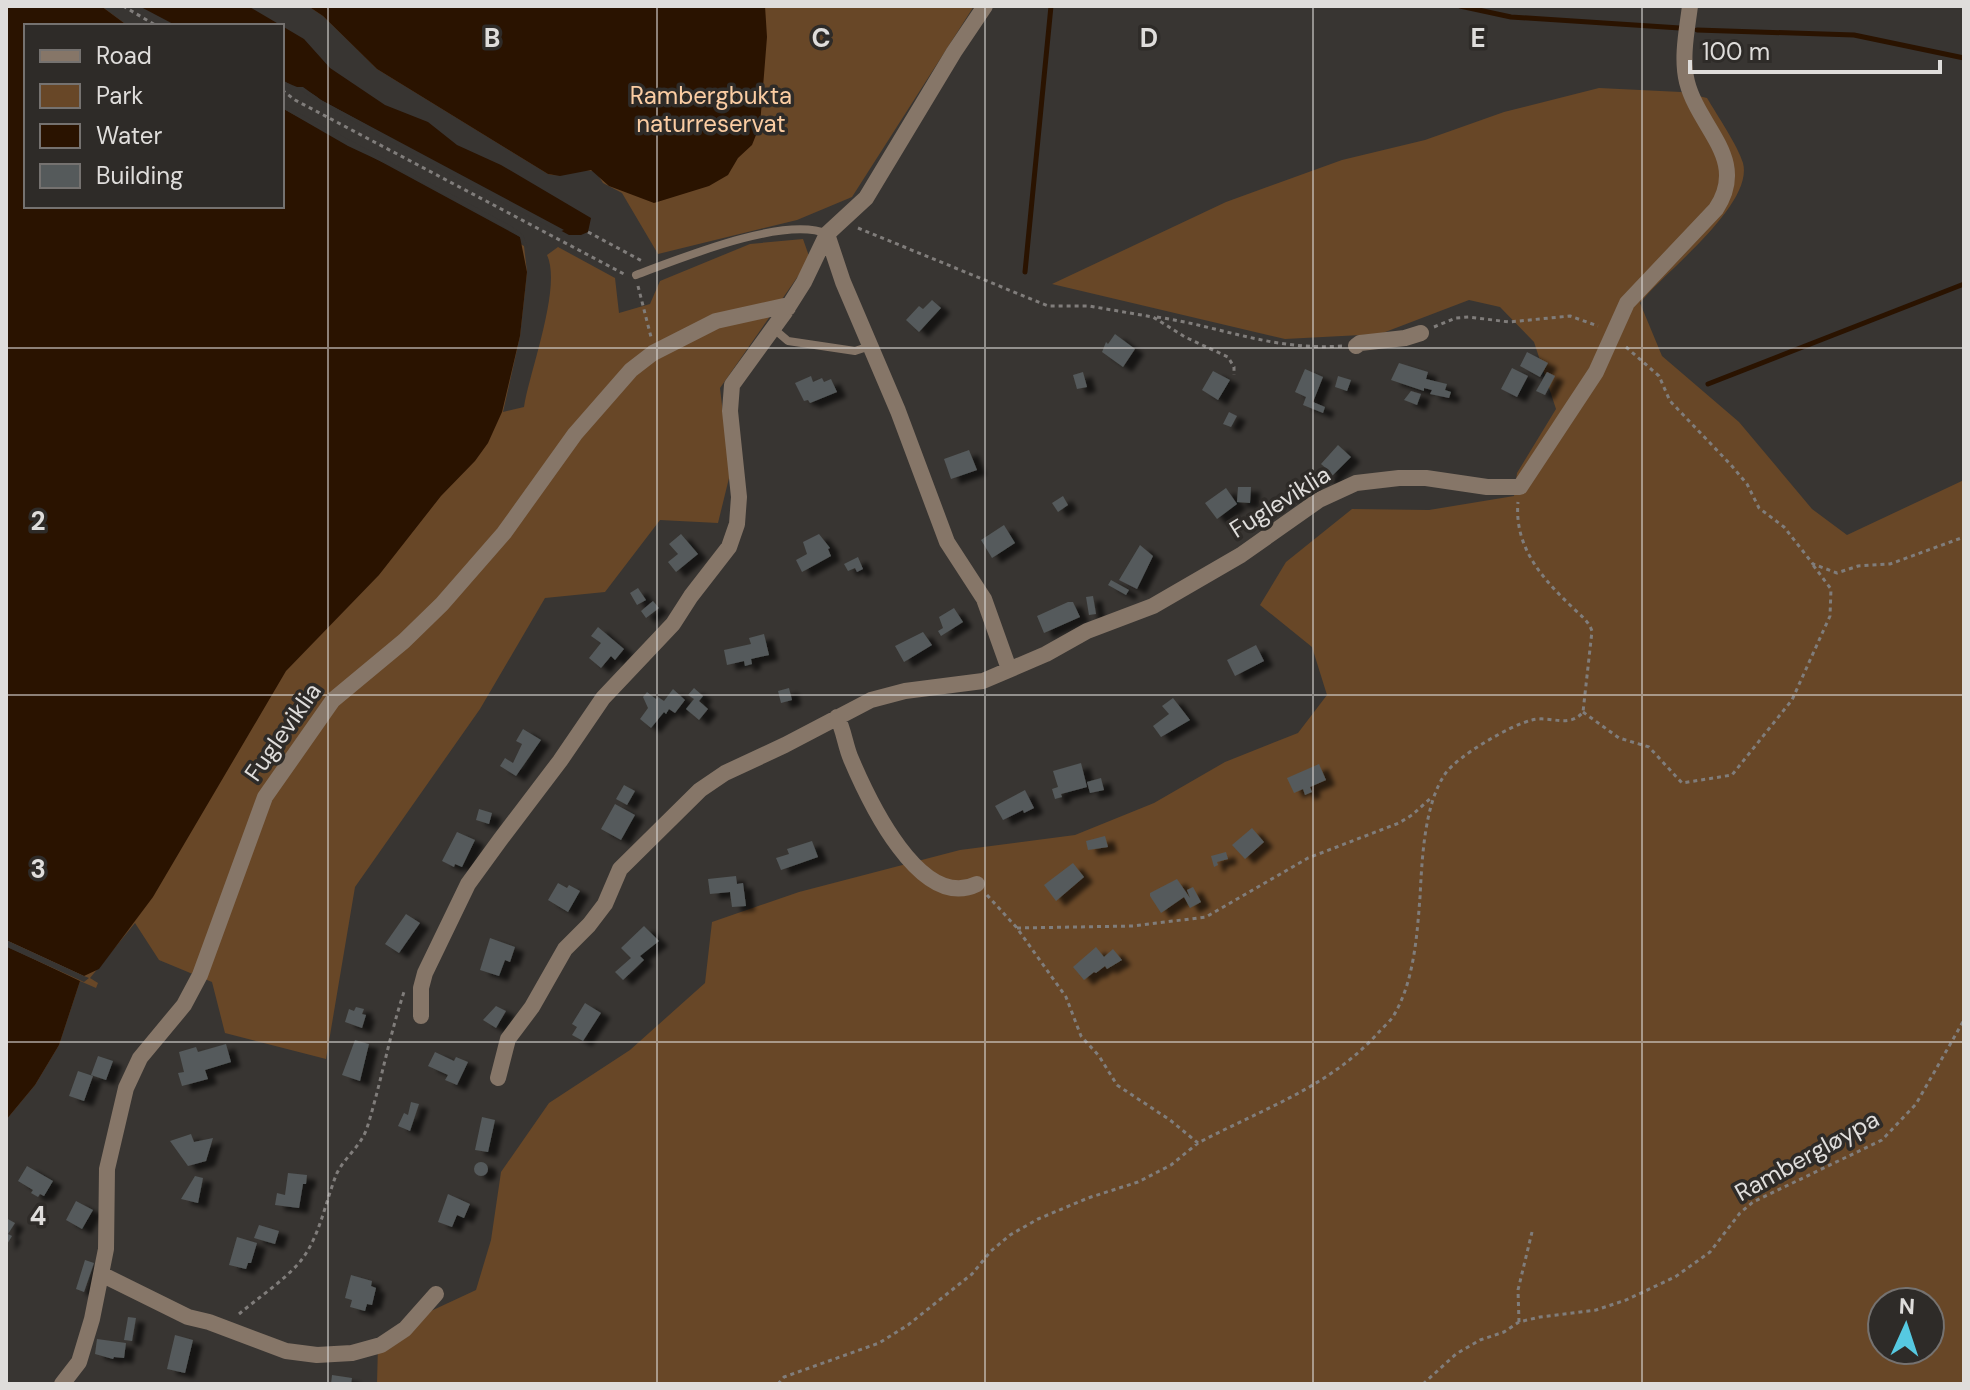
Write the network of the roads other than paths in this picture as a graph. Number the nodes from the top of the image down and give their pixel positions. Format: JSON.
{"nodes":[{"id":1,"x":985,"y":6,"type":"edge"},
{"id":2,"x":1690,"y":6,"type":"edge"},
{"id":3,"x":827,"y":234,"type":"junction"},
{"id":4,"x":636,"y":275,"type":"road end"},
{"id":5,"x":788,"y":308,"type":"junction"},
{"id":6,"x":774,"y":329,"type":"junction"},
{"id":7,"x":1421,"y":333,"type":"road end"},
{"id":8,"x":870,"y":346,"type":"junction"},
{"id":9,"x":1356,"y":346,"type":"road end"},
{"id":10,"x":1009,"y":669,"type":"junction"},
{"id":11,"x":837,"y":717,"type":"junction"},
{"id":12,"x":977,"y":884,"type":"road end"},
{"id":13,"x":421,"y":1016,"type":"dead end"},
{"id":14,"x":498,"y":1078,"type":"dead end"},
{"id":15,"x":101,"y":1274,"type":"junction"},
{"id":16,"x":436,"y":1294,"type":"dead end"},
{"id":17,"x":62,"y":1384,"type":"edge"}],
"edges":[{"from":1,"to":3,"type":"street"},
{"from":2,"to":10,"type":"street","name":"Fugleviklia"},
{"from":3,"to":4,"type":"lane"},
{"from":3,"to":5,"type":"street"},
{"from":3,"to":8,"type":"street"},
{"from":5,"to":6,"type":"street"},
{"from":5,"to":15,"type":"street","name":"Fugleviklia"},
{"from":6,"to":8,"type":"lane"},
{"from":6,"to":13,"type":"street"},
{"from":7,"to":9,"type":"street"},
{"from":8,"to":10,"type":"street"},
{"from":10,"to":11,"type":"street","name":"Fugleviklia"},
{"from":11,"to":12,"type":"street"},
{"from":11,"to":14,"type":"street","name":"Fugleviklia"},
{"from":15,"to":16,"type":"street"},
{"from":15,"to":17,"type":"street","name":"Fugleviklia"}]}
